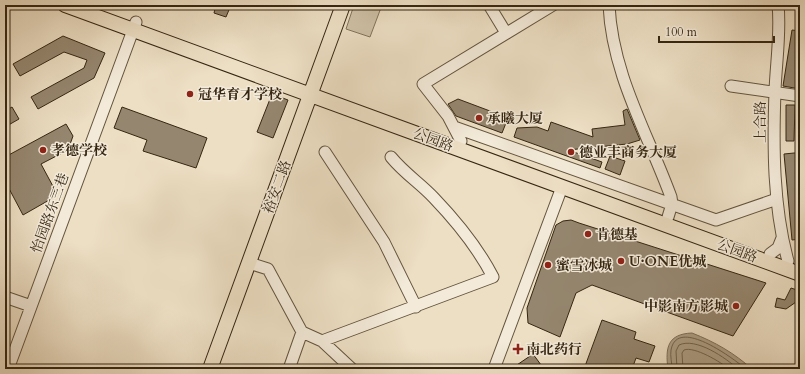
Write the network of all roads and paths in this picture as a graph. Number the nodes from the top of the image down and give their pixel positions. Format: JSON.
{"nodes":[{"id":1,"x":65,"y":5,"type":"edge"},
{"id":2,"x":90,"y":5,"type":"edge"},
{"id":3,"x":343,"y":5,"type":"edge"},
{"id":4,"x":351,"y":5,"type":"edge"},
{"id":5,"x":489,"y":5,"type":"edge"},
{"id":6,"x":552,"y":5,"type":"edge"},
{"id":7,"x":609,"y":5,"type":"edge"},
{"id":8,"x":778,"y":5,"type":"edge"},
{"id":9,"x":134,"y":26,"type":"junction"},
{"id":10,"x":506,"y":33,"type":"junction"},
{"id":11,"x":731,"y":86,"type":"dead end"},
{"id":12,"x":315,"y":92,"type":"junction"},
{"id":13,"x":775,"y":92,"type":"junction"},
{"id":14,"x":800,"y":96,"type":"edge"},
{"id":15,"x":454,"y":127,"type":"junction"},
{"id":16,"x":461,"y":141,"type":"junction"},
{"id":17,"x":326,"y":152,"type":"dead end"},
{"id":18,"x":391,"y":157,"type":"dead end"},
{"id":19,"x":562,"y":187,"type":"junction"},
{"id":20,"x":778,"y":199,"type":"junction"},
{"id":21,"x":670,"y":210,"type":"junction"},
{"id":22,"x":782,"y":238,"type":"junction"},
{"id":23,"x":770,"y":254,"type":"junction"},
{"id":24,"x":794,"y":263,"type":"edge"},
{"id":25,"x":252,"y":264,"type":"junction"},
{"id":26,"x":800,"y":274,"type":"edge"},
{"id":27,"x":5,"y":297,"type":"edge"},
{"id":28,"x":31,"y":306,"type":"junction"},
{"id":29,"x":416,"y":307,"type":"junction"},
{"id":30,"x":302,"y":332,"type":"junction"},
{"id":31,"x":322,"y":341,"type":"junction"},
{"id":32,"x":8,"y":369,"type":"edge"},
{"id":33,"x":210,"y":369,"type":"edge"},
{"id":34,"x":218,"y":369,"type":"edge"},
{"id":35,"x":289,"y":369,"type":"edge"},
{"id":36,"x":352,"y":369,"type":"edge"},
{"id":37,"x":494,"y":369,"type":"edge"}],
"edges":[{"from":1,"to":9,"type":"main road","name":"公园路"},
{"from":2,"to":9,"type":"main road","name":"公园路"},
{"from":3,"to":12,"type":"main road","name":"裕安二路"},
{"from":4,"to":12,"type":"main road","name":"裕安二路"},
{"from":5,"to":10,"type":"street"},
{"from":6,"to":10,"type":"street"},
{"from":7,"to":21,"type":"street"},
{"from":8,"to":13,"type":"street","name":"上合路"},
{"from":9,"to":12,"type":"main road","name":"公园路"},
{"from":9,"to":28,"type":"street","name":"怡园路东三巷"},
{"from":10,"to":15,"type":"street"},
{"from":11,"to":13,"type":"street"},
{"from":12,"to":16,"type":"main road","name":"公园路"},
{"from":12,"to":19,"type":"main road","name":"公园路"},
{"from":12,"to":25,"type":"main road","name":"裕安二路"},
{"from":13,"to":14,"type":"street"},
{"from":13,"to":20,"type":"street","name":"上合路"},
{"from":15,"to":16,"type":"street"},
{"from":15,"to":21,"type":"street"},
{"from":16,"to":21,"type":"main road","name":"公园路"},
{"from":17,"to":29,"type":"street"},
{"from":18,"to":29,"type":"street"},
{"from":19,"to":26,"type":"main road","name":"公园路"},
{"from":19,"to":37,"type":"street"},
{"from":20,"to":21,"type":"street"},
{"from":20,"to":22,"type":"street","name":"上合路"},
{"from":21,"to":23,"type":"main road","name":"公园路"},
{"from":22,"to":23,"type":"street"},
{"from":22,"to":24,"type":"street","name":"上合路"},
{"from":23,"to":24,"type":"main road","name":"公园路"},
{"from":25,"to":30,"type":"street"},
{"from":25,"to":33,"type":"main road","name":"裕安二路"},
{"from":25,"to":34,"type":"main road","name":"裕安二路"},
{"from":27,"to":28,"type":"street"},
{"from":28,"to":32,"type":"street","name":"怡园路东三巷"},
{"from":29,"to":31,"type":"street"},
{"from":30,"to":31,"type":"street"},
{"from":30,"to":35,"type":"street"},
{"from":31,"to":36,"type":"street"}]}
